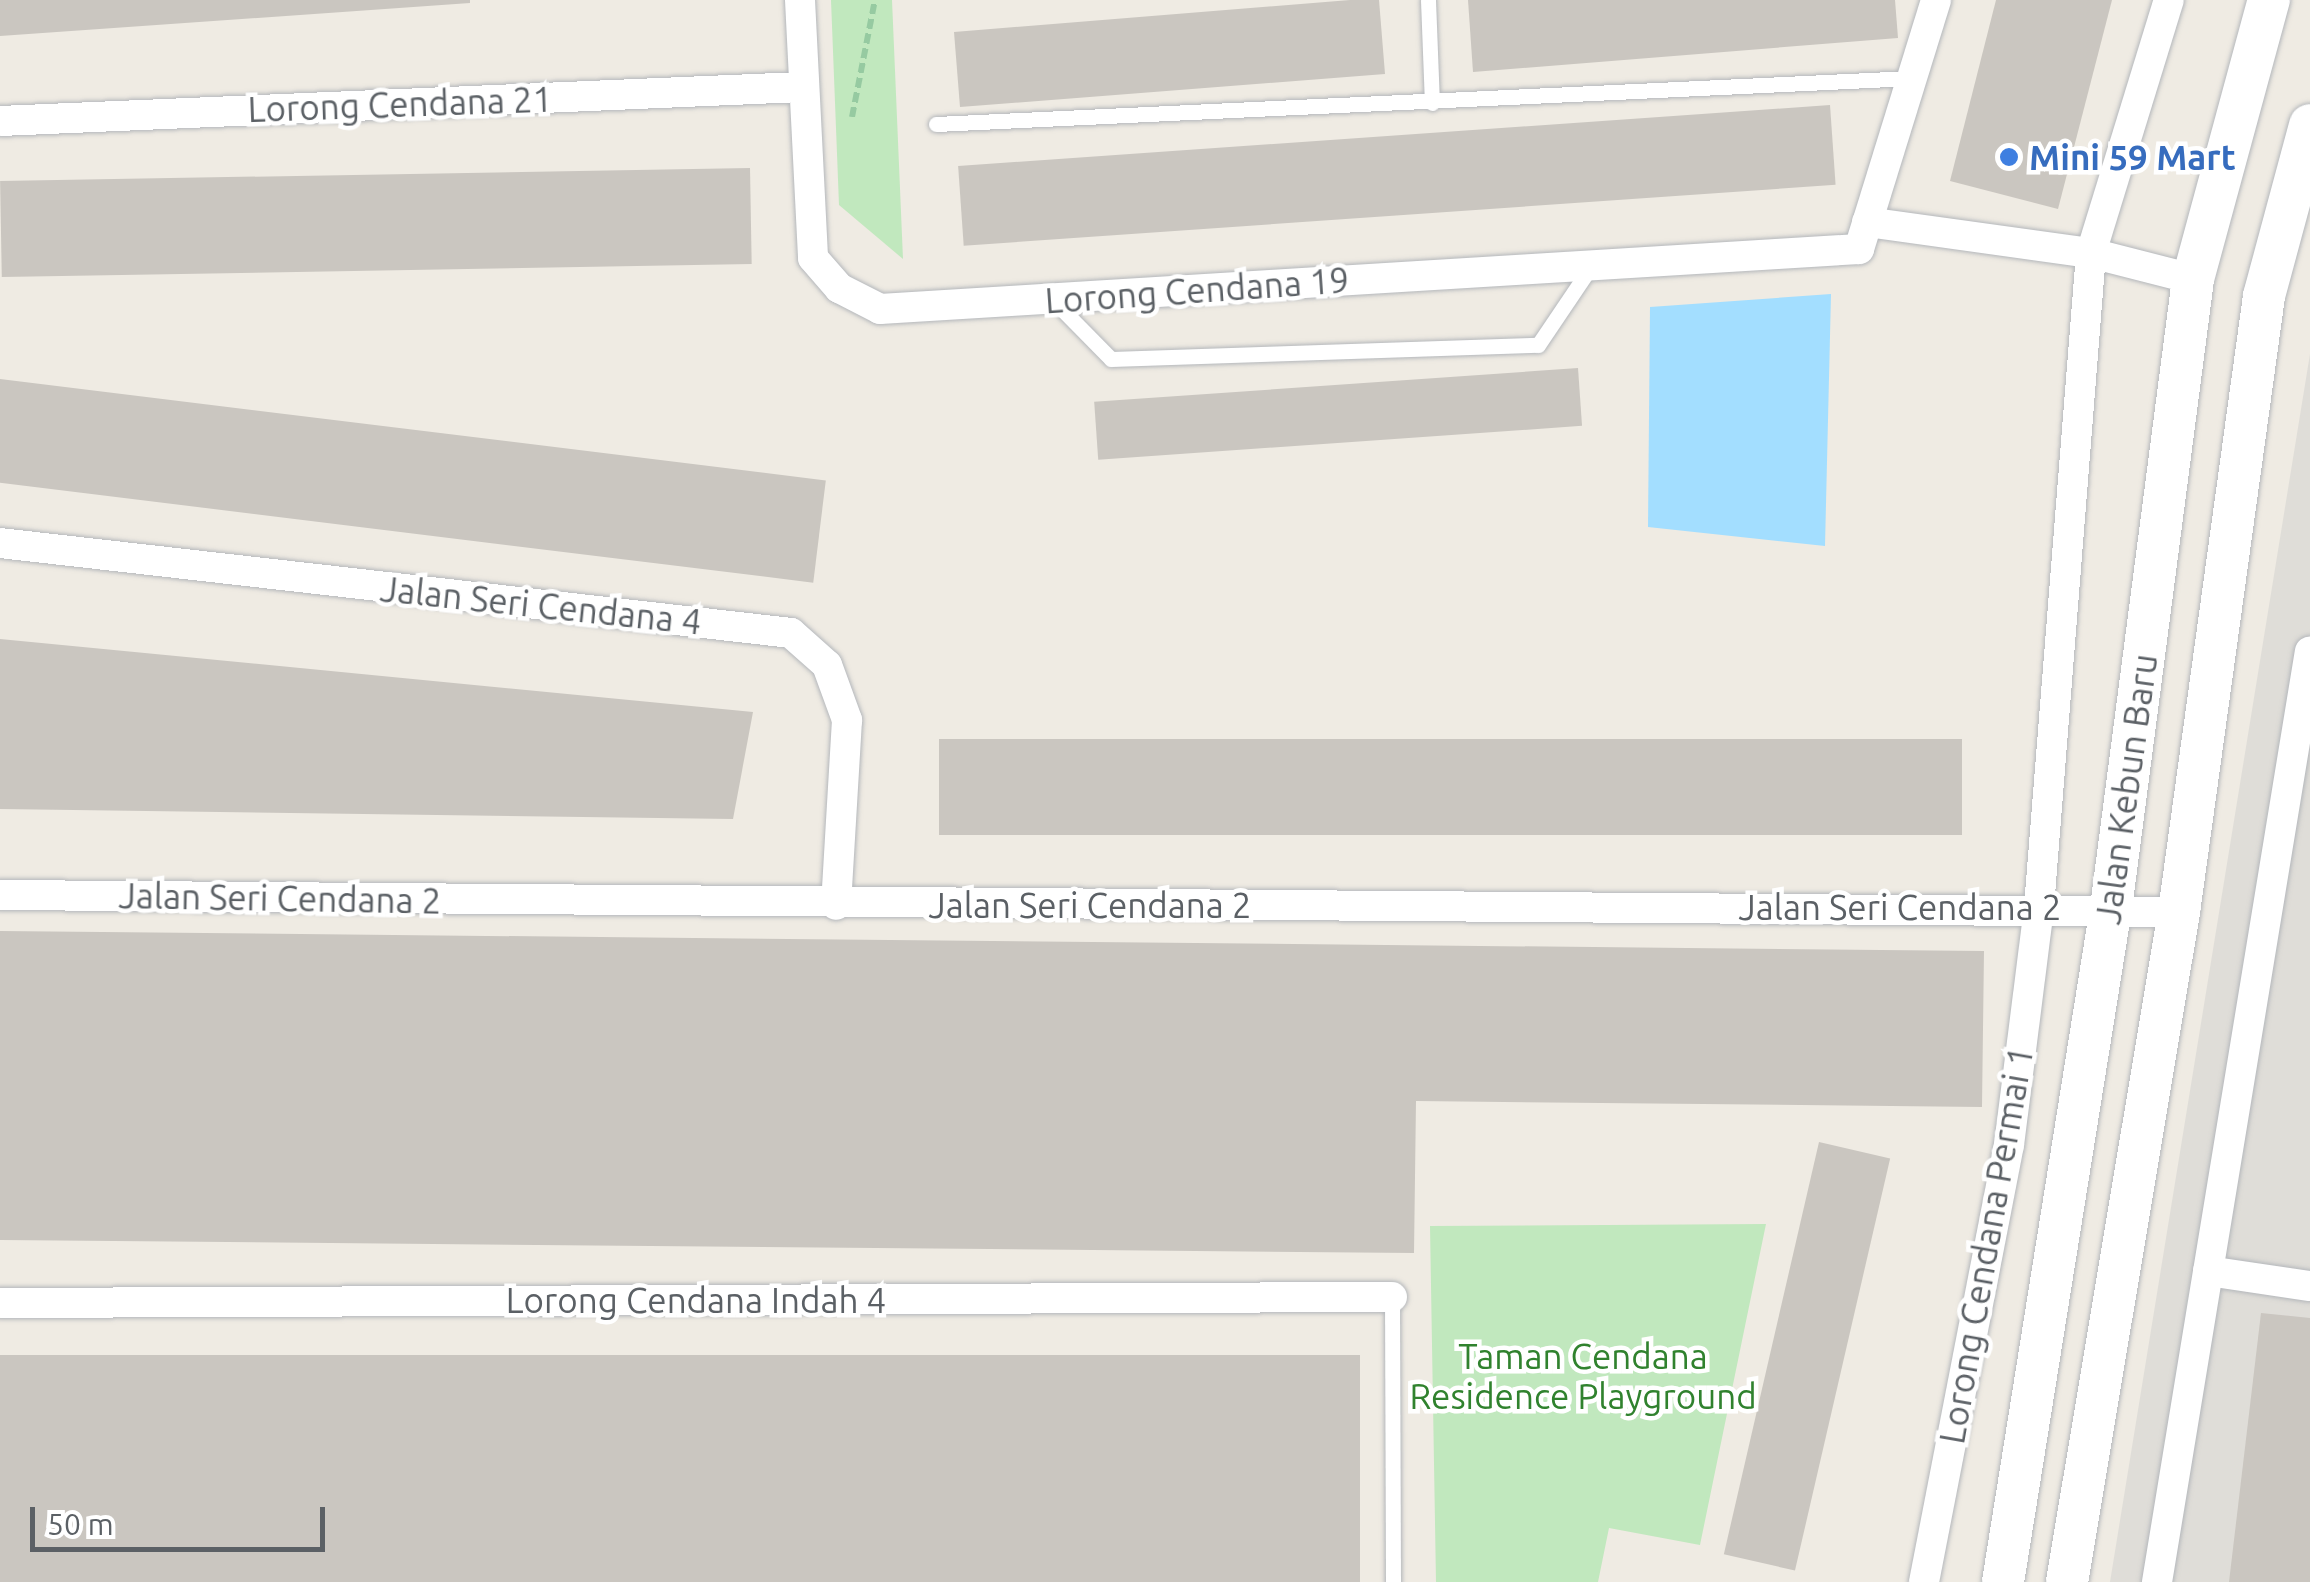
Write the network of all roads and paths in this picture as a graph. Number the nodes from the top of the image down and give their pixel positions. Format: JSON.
{"nodes":[{"id":1,"x":800,"y":0,"type":"edge"},
{"id":2,"x":875,"y":0,"type":"edge"},
{"id":3,"x":1428,"y":0,"type":"edge"},
{"id":4,"x":1936,"y":0,"type":"edge"},
{"id":5,"x":2170,"y":0,"type":"edge"},
{"id":6,"x":2269,"y":0,"type":"edge"},
{"id":7,"x":1912,"y":78,"type":"junction"},
{"id":8,"x":800,"y":88,"type":"junction"},
{"id":9,"x":1432,"y":103,"type":"junction"},
{"id":10,"x":852,"y":117,"type":"dead end"},
{"id":11,"x":0,"y":121,"type":"edge"},
{"id":12,"x":936,"y":124,"type":"dead end"},
{"id":13,"x":2310,"y":125,"type":"edge"},
{"id":14,"x":1863,"y":235,"type":"junction"},
{"id":15,"x":2091,"y":253,"type":"junction"},
{"id":16,"x":1592,"y":265,"type":"junction"},
{"id":17,"x":2193,"y":280,"type":"junction"},
{"id":18,"x":1052,"y":299,"type":"junction"},
{"id":19,"x":0,"y":543,"type":"edge"},
{"id":20,"x":2310,"y":651,"type":"edge"},
{"id":21,"x":2300,"y":769,"type":"edge"},
{"id":22,"x":0,"y":895,"type":"edge"},
{"id":23,"x":836,"y":905,"type":"junction"},
{"id":24,"x":2039,"y":907,"type":"junction"},
{"id":25,"x":2110,"y":908,"type":"junction"},
{"id":26,"x":2180,"y":912,"type":"junction"},
{"id":27,"x":2208,"y":1270,"type":"junction"},
{"id":28,"x":2310,"y":1286,"type":"edge"},
{"id":29,"x":1392,"y":1297,"type":"joint"},
{"id":30,"x":0,"y":1303,"type":"edge"},
{"id":31,"x":1393,"y":1582,"type":"edge"},
{"id":32,"x":1924,"y":1582,"type":"edge"},
{"id":33,"x":2003,"y":1582,"type":"edge"},
{"id":34,"x":2067,"y":1582,"type":"edge"},
{"id":35,"x":2157,"y":1582,"type":"edge"}],
"edges":[{"from":1,"to":8,"type":"street","name":"Lorong Cendana 19"},
{"from":2,"to":10,"type":"path"},
{"from":3,"to":9,"type":"lane"},
{"from":4,"to":7,"type":"street"},
{"from":5,"to":15,"type":"street","name":"Lorong Cendana Permai 1"},
{"from":6,"to":17,"type":"street","name":"Jalan Kebun Baru"},
{"from":7,"to":9,"type":"lane"},
{"from":7,"to":14,"type":"street"},
{"from":8,"to":11,"type":"street","name":"Lorong Cendana 21"},
{"from":8,"to":18,"type":"street","name":"Lorong Cendana 19"},
{"from":9,"to":12,"type":"lane"},
{"from":13,"to":26,"type":"street","name":"Jalan Kebun Baru"},
{"from":14,"to":15,"type":"street","name":"Lorong Cendana 19"},
{"from":14,"to":16,"type":"street","name":"Lorong Cendana 19"},
{"from":15,"to":17,"type":"street","name":"Lorong Cendana 19"},
{"from":15,"to":24,"type":"street","name":"Lorong Cendana Permai 1"},
{"from":16,"to":18,"type":"street","name":"Lorong Cendana 19"},
{"from":16,"to":18,"type":"lane"},
{"from":17,"to":25,"type":"street","name":"Jalan Kebun Baru"},
{"from":19,"to":23,"type":"street","name":"Jalan Seri Cendana 4"},
{"from":20,"to":21,"type":"street"},
{"from":21,"to":27,"type":"street"},
{"from":22,"to":23,"type":"street","name":"Jalan Seri Cendana 2"},
{"from":23,"to":24,"type":"street","name":"Jalan Seri Cendana 2"},
{"from":24,"to":25,"type":"street","name":"Jalan Seri Cendana 2"},
{"from":24,"to":32,"type":"street","name":"Lorong Cendana Permai 1"},
{"from":25,"to":26,"type":"street","name":"Jalan Seri Cendana 2"},
{"from":25,"to":33,"type":"street","name":"Jalan Kebun Baru"},
{"from":26,"to":34,"type":"street","name":"Jalan Kebun Baru"},
{"from":27,"to":28,"type":"street"},
{"from":27,"to":35,"type":"street"},
{"from":29,"to":30,"type":"street","name":"Lorong Cendana Indah 4"},
{"from":29,"to":31,"type":"lane"}]}
